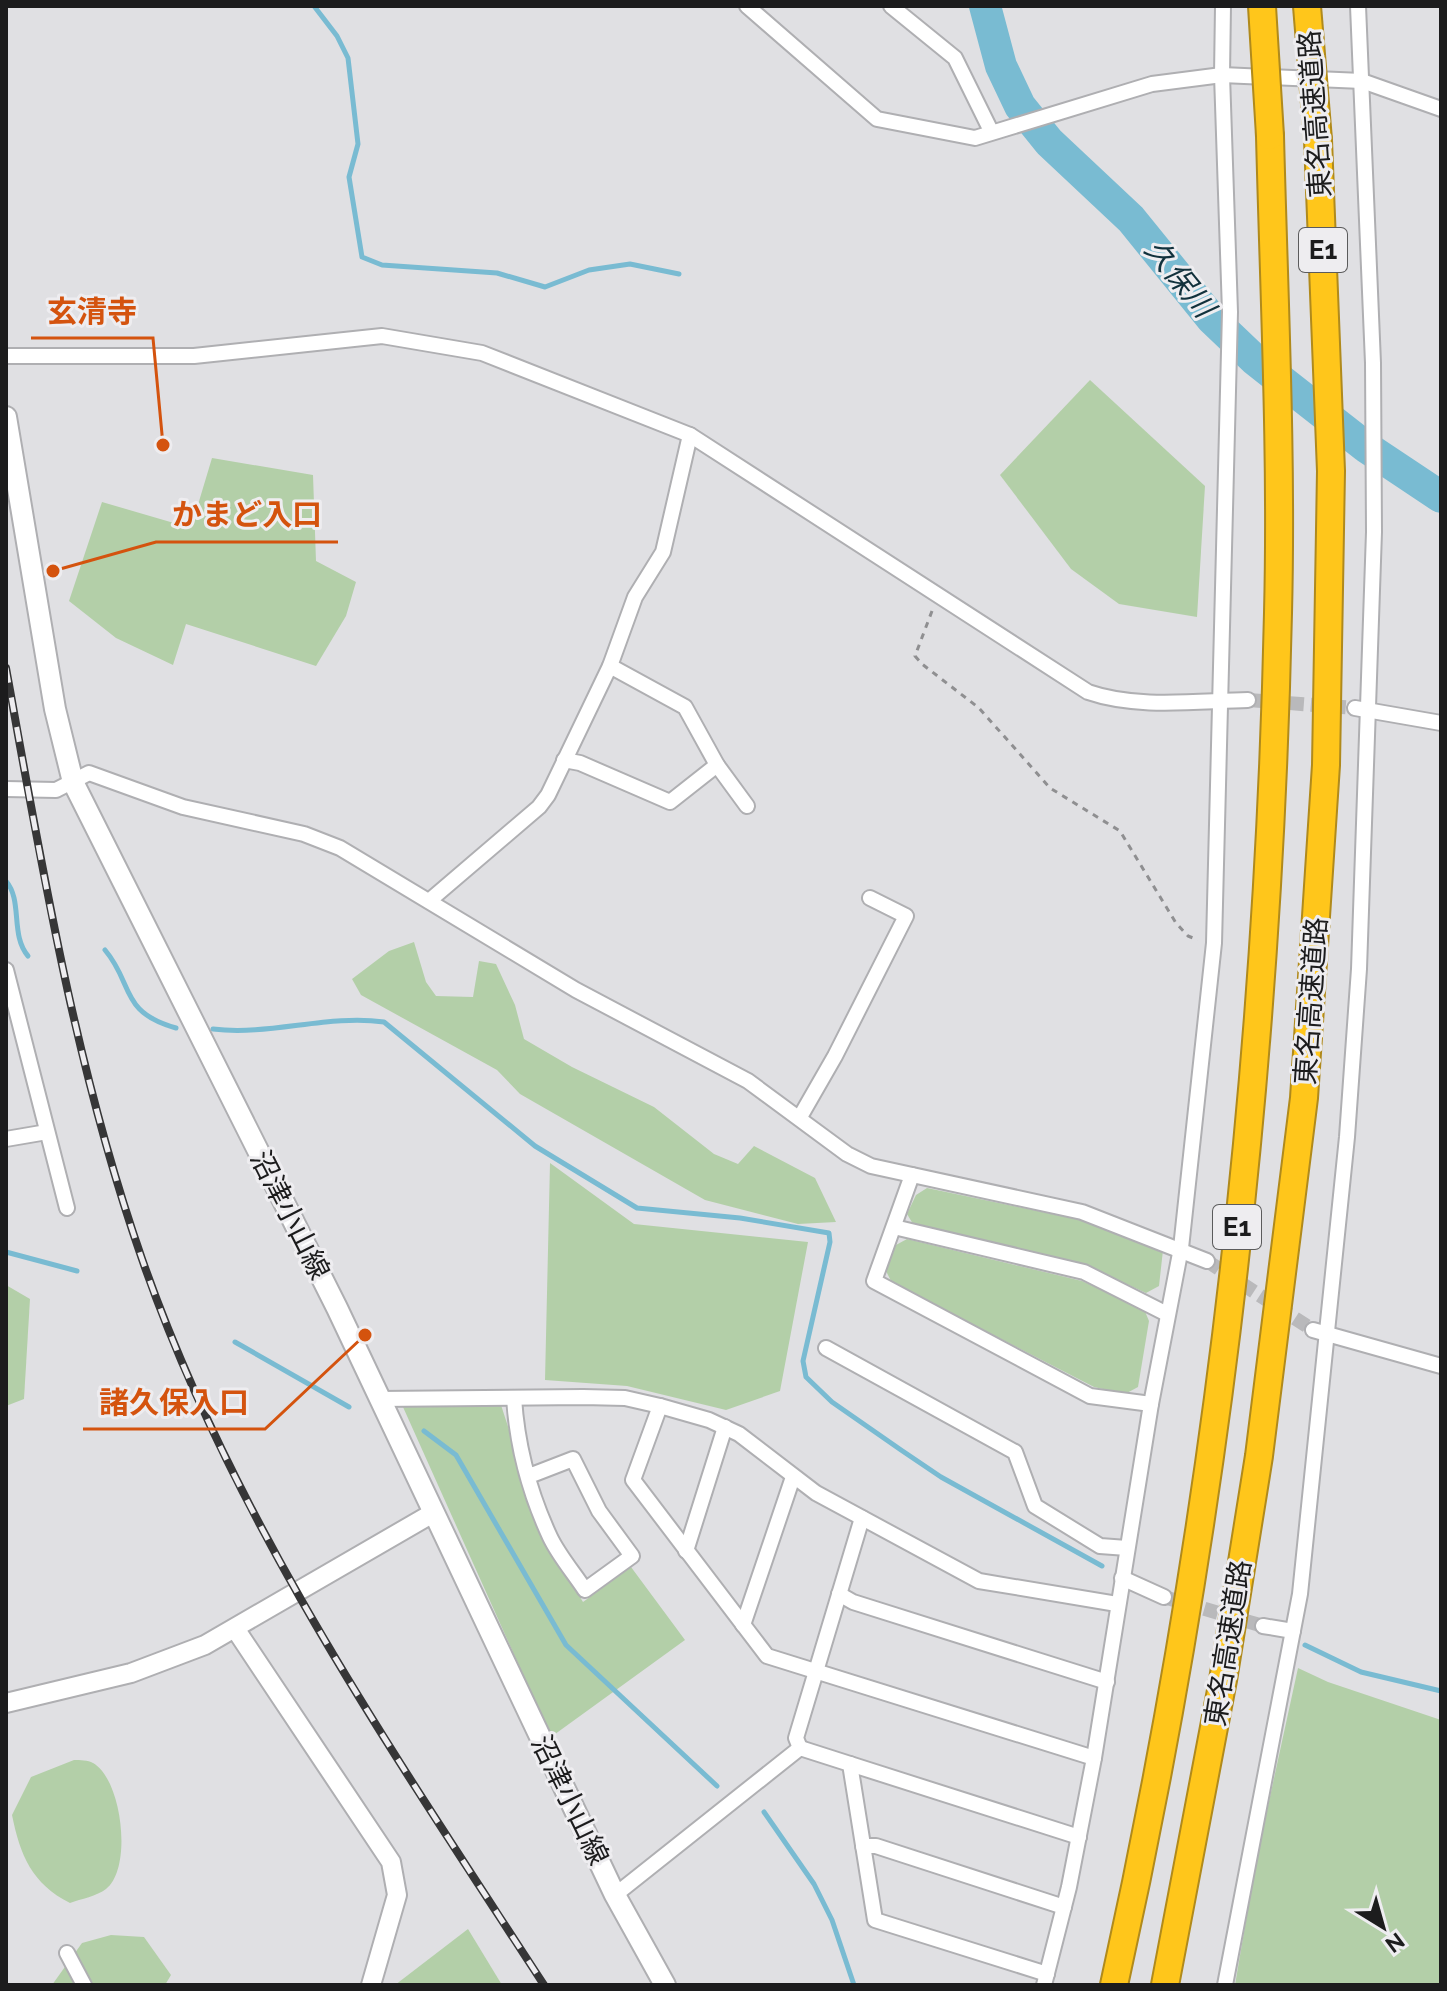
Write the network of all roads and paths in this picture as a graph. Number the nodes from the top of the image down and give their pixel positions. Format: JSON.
{"nodes":[{"id":1,"x":747,"y":6,"type":"edge"},
{"id":2,"x":891,"y":6,"type":"edge"},
{"id":3,"x":1223,"y":6,"type":"edge"},
{"id":4,"x":1262,"y":6,"type":"edge"},
{"id":5,"x":1307,"y":6,"type":"edge"},
{"id":6,"x":1358,"y":6,"type":"edge"},
{"id":7,"x":1222,"y":75,"type":"junction"},
{"id":8,"x":1362,"y":81,"type":"junction"},
{"id":9,"x":1441,"y":109,"type":"edge"},
{"id":10,"x":991,"y":131,"type":"junction"},
{"id":11,"x":6,"y":356,"type":"edge"},
{"id":12,"x":6,"y":417,"type":"edge"},
{"id":13,"x":690,"y":435,"type":"junction"},
{"id":14,"x":938,"y":593,"type":"junction"},
{"id":15,"x":610,"y":666,"type":"junction"},
{"id":16,"x":1219,"y":700,"type":"junction"},
{"id":17,"x":1248,"y":700,"type":"tunnel mouth"},
{"id":18,"x":1362,"y":709,"type":"junction"},
{"id":19,"x":1441,"y":723,"type":"edge"},
{"id":20,"x":564,"y":760,"type":"junction"},
{"id":21,"x":717,"y":765,"type":"junction"},
{"id":22,"x":73,"y":782,"type":"junction"},
{"id":23,"x":6,"y":789,"type":"edge"},
{"id":24,"x":747,"y":806,"type":"dead end"},
{"id":25,"x":870,"y":898,"type":"dead end"},
{"id":26,"x":429,"y":901,"type":"junction"},
{"id":27,"x":1214,"y":943,"type":"junction"},
{"id":28,"x":6,"y":970,"type":"edge"},
{"id":29,"x":10,"y":995,"type":"edge"},
{"id":30,"x":800,"y":1117,"type":"junction"},
{"id":31,"x":47,"y":1132,"type":"junction"},
{"id":32,"x":6,"y":1139,"type":"edge"},
{"id":33,"x":912,"y":1175,"type":"junction"},
{"id":34,"x":67,"y":1208,"type":"dead end"},
{"id":35,"x":894,"y":1227,"type":"junction"},
{"id":36,"x":1181,"y":1248,"type":"junction"},
{"id":37,"x":1207,"y":1261,"type":"tunnel mouth"},
{"id":38,"x":1167,"y":1314,"type":"junction"},
{"id":39,"x":1320,"y":1333,"type":"junction"},
{"id":40,"x":826,"y":1348,"type":"dead end"},
{"id":41,"x":1441,"y":1366,"type":"edge"},
{"id":42,"x":514,"y":1398,"type":"junction"},
{"id":43,"x":379,"y":1399,"type":"junction"},
{"id":44,"x":1151,"y":1404,"type":"junction"},
{"id":45,"x":660,"y":1406,"type":"junction"},
{"id":46,"x":725,"y":1427,"type":"junction"},
{"id":47,"x":529,"y":1476,"type":"junction"},
{"id":48,"x":793,"y":1477,"type":"junction"},
{"id":49,"x":433,"y":1513,"type":"junction"},
{"id":50,"x":862,"y":1518,"type":"junction"},
{"id":51,"x":1127,"y":1548,"type":"junction"},
{"id":52,"x":686,"y":1551,"type":"junction"},
{"id":53,"x":1122,"y":1578,"type":"junction"},
{"id":54,"x":839,"y":1594,"type":"junction"},
{"id":55,"x":1164,"y":1597,"type":"tunnel mouth"},
{"id":56,"x":1117,"y":1604,"type":"junction"},
{"id":57,"x":743,"y":1625,"type":"junction"},
{"id":58,"x":1263,"y":1626,"type":"tunnel mouth"},
{"id":59,"x":236,"y":1630,"type":"junction"},
{"id":60,"x":1293,"y":1631,"type":"junction"},
{"id":61,"x":817,"y":1673,"type":"junction"},
{"id":62,"x":1107,"y":1682,"type":"junction"},
{"id":63,"x":6,"y":1703,"type":"edge"},
{"id":64,"x":800,"y":1748,"type":"junction"},
{"id":65,"x":1094,"y":1758,"type":"junction"},
{"id":66,"x":850,"y":1764,"type":"junction"},
{"id":67,"x":1079,"y":1837,"type":"junction"},
{"id":68,"x":863,"y":1846,"type":"junction"},
{"id":69,"x":615,"y":1895,"type":"junction"},
{"id":70,"x":1064,"y":1907,"type":"junction"},
{"id":71,"x":67,"y":1953,"type":"dead end"},
{"id":72,"x":1045,"y":1980,"type":"edge"},
{"id":73,"x":84,"y":1985,"type":"edge"},
{"id":74,"x":371,"y":1985,"type":"edge"},
{"id":75,"x":665,"y":1985,"type":"edge"},
{"id":76,"x":1114,"y":1985,"type":"edge"},
{"id":77,"x":1165,"y":1985,"type":"edge"},
{"id":78,"x":1225,"y":1985,"type":"edge"}],
"edges":[{"from":1,"to":10,"type":"street"},
{"from":2,"to":10,"type":"street"},
{"from":3,"to":7,"type":"street"},
{"from":4,"to":76,"type":"highway","name":"東名高速道路","number":"E1","bridge":true},
{"from":5,"to":77,"type":"highway","name":"東名高速道路","number":"E1","bridge":true},
{"from":6,"to":8,"type":"street"},
{"from":7,"to":8,"type":"street"},
{"from":7,"to":10,"type":"street"},
{"from":7,"to":16,"type":"street"},
{"from":8,"to":9,"type":"street"},
{"from":8,"to":18,"type":"street"},
{"from":11,"to":13,"type":"street"},
{"from":12,"to":22,"type":"main road","name":"沼津小山線"},
{"from":13,"to":14,"type":"street"},
{"from":13,"to":15,"type":"street"},
{"from":14,"to":16,"type":"street"},
{"from":14,"to":27,"type":"path"},
{"from":15,"to":20,"type":"street"},
{"from":15,"to":21,"type":"street"},
{"from":16,"to":17,"type":"street"},
{"from":16,"to":27,"type":"street"},
{"from":18,"to":19,"type":"street"},
{"from":18,"to":39,"type":"street"},
{"from":20,"to":21,"type":"street"},
{"from":20,"to":26,"type":"street"},
{"from":21,"to":24,"type":"street"},
{"from":22,"to":23,"type":"street"},
{"from":22,"to":26,"type":"street"},
{"from":22,"to":43,"type":"main road","name":"沼津小山線"},
{"from":25,"to":30,"type":"street"},
{"from":26,"to":30,"type":"street"},
{"from":27,"to":36,"type":"street"},
{"from":28,"to":29,"type":"street"},
{"from":29,"to":31,"type":"street"},
{"from":30,"to":33,"type":"street"},
{"from":31,"to":32,"type":"street"},
{"from":31,"to":34,"type":"street"},
{"from":33,"to":35,"type":"street"},
{"from":33,"to":36,"type":"street"},
{"from":35,"to":38,"type":"street"},
{"from":35,"to":44,"type":"street"},
{"from":36,"to":37,"type":"street"},
{"from":36,"to":38,"type":"street"},
{"from":38,"to":44,"type":"street"},
{"from":39,"to":41,"type":"street"},
{"from":39,"to":60,"type":"street"},
{"from":40,"to":51,"type":"street"},
{"from":42,"to":43,"type":"street"},
{"from":42,"to":45,"type":"street"},
{"from":42,"to":47,"type":"street"},
{"from":43,"to":49,"type":"main road","name":"沼津小山線"},
{"from":44,"to":51,"type":"street"},
{"from":45,"to":46,"type":"street"},
{"from":45,"to":52,"type":"street"},
{"from":46,"to":48,"type":"street"},
{"from":46,"to":52,"type":"street"},
{"from":47,"to":47,"type":"street"},
{"from":48,"to":50,"type":"street"},
{"from":48,"to":57,"type":"street"},
{"from":49,"to":59,"type":"street"},
{"from":49,"to":69,"type":"main road","name":"沼津小山線"},
{"from":50,"to":54,"type":"street"},
{"from":50,"to":56,"type":"street"},
{"from":51,"to":53,"type":"street"},
{"from":52,"to":57,"type":"street"},
{"from":53,"to":55,"type":"street"},
{"from":53,"to":56,"type":"street"},
{"from":54,"to":61,"type":"street"},
{"from":54,"to":62,"type":"street"},
{"from":56,"to":62,"type":"street"},
{"from":57,"to":61,"type":"street"},
{"from":58,"to":60,"type":"street"},
{"from":59,"to":63,"type":"street"},
{"from":59,"to":74,"type":"street"},
{"from":60,"to":78,"type":"street"},
{"from":61,"to":64,"type":"street"},
{"from":61,"to":65,"type":"street"},
{"from":62,"to":65,"type":"street"},
{"from":64,"to":66,"type":"street"},
{"from":64,"to":69,"type":"street"},
{"from":65,"to":67,"type":"street"},
{"from":66,"to":67,"type":"street"},
{"from":66,"to":68,"type":"street"},
{"from":67,"to":70,"type":"street"},
{"from":68,"to":70,"type":"street"},
{"from":68,"to":72,"type":"street"},
{"from":69,"to":75,"type":"main road","name":"沼津小山線"},
{"from":70,"to":72,"type":"street"},
{"from":71,"to":73,"type":"street"}]}
